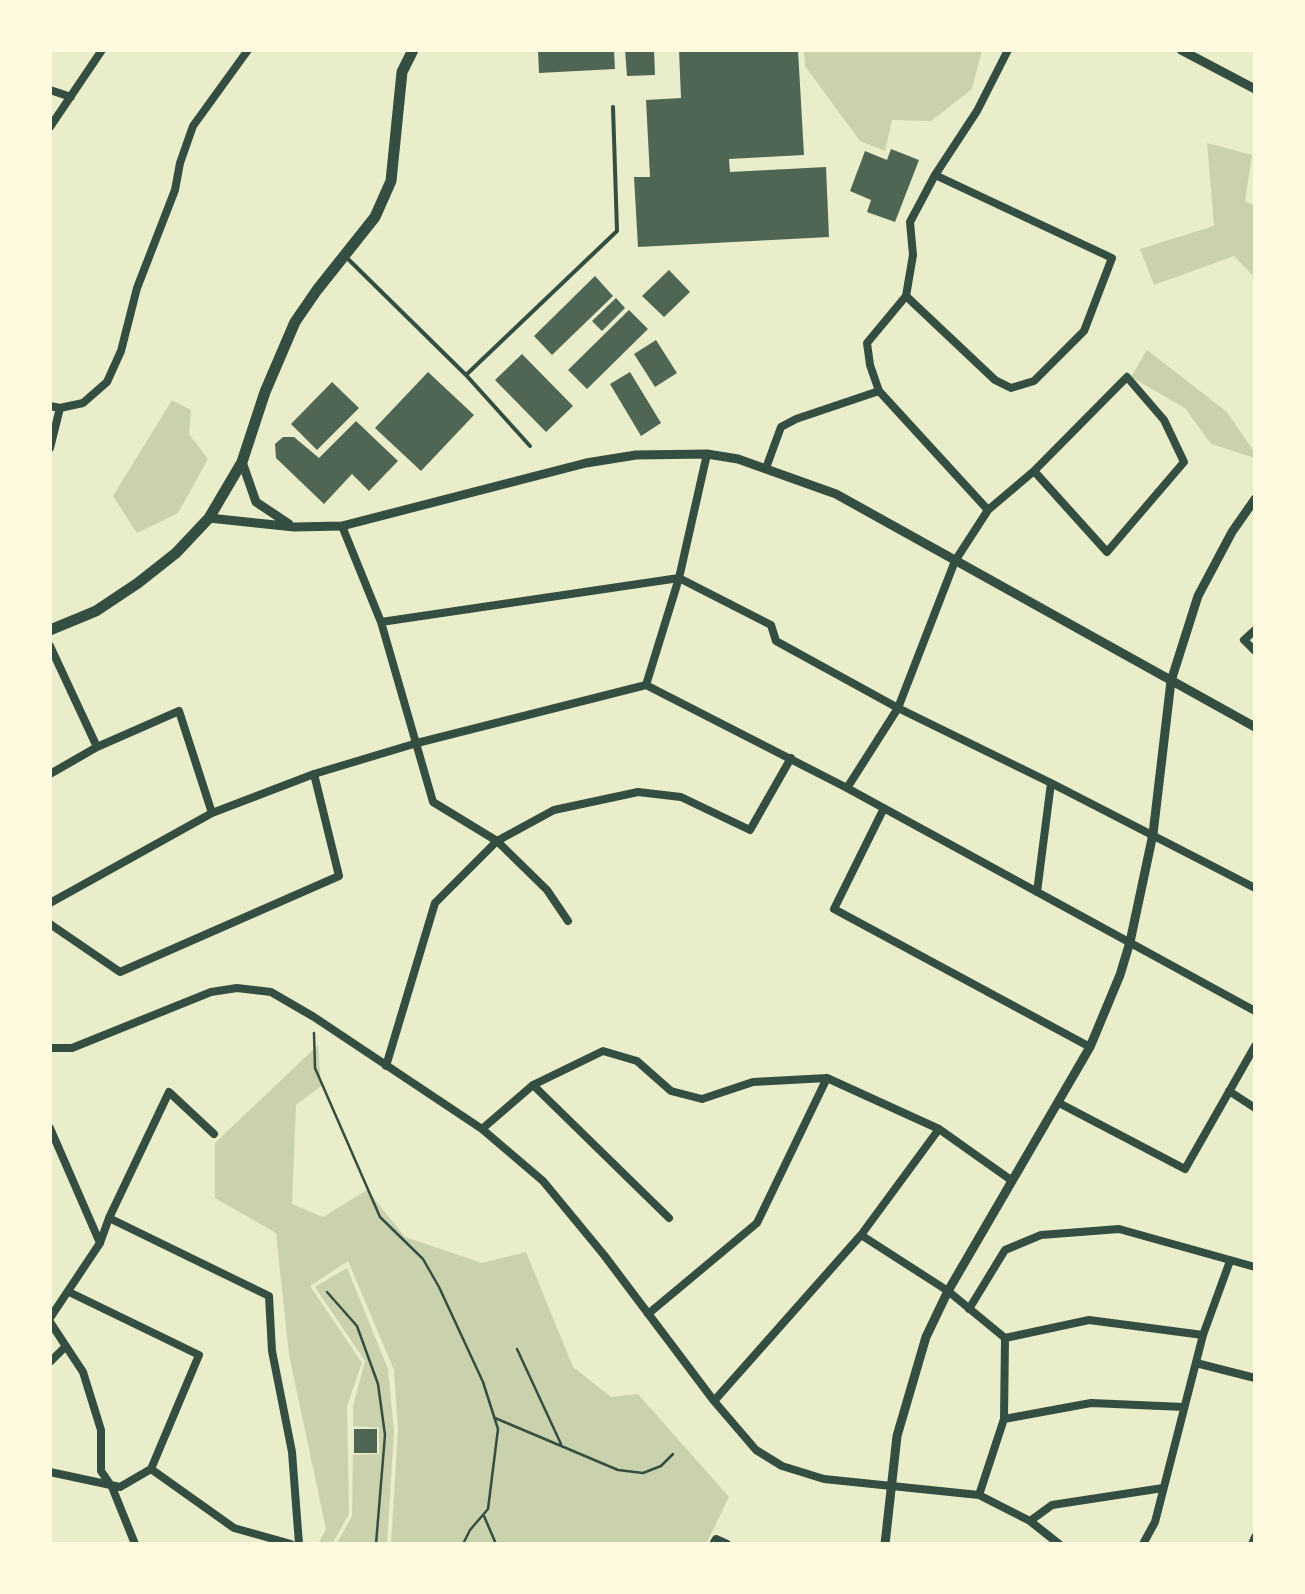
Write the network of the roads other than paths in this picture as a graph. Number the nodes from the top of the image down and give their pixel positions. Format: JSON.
{"nodes":[{"id":1,"x":102,"y":50,"type":"edge"},
{"id":2,"x":413,"y":50,"type":"edge"},
{"id":3,"x":1008,"y":50,"type":"edge"},
{"id":4,"x":1181,"y":50,"type":"edge"},
{"id":5,"x":243,"y":52,"type":"edge"},
{"id":6,"x":1255,"y":89,"type":"edge"},
{"id":7,"x":50,"y":90,"type":"edge"},
{"id":8,"x":71,"y":97,"type":"junction"},
{"id":9,"x":612,"y":107,"type":"dead end"},
{"id":10,"x":50,"y":127,"type":"edge"},
{"id":11,"x":935,"y":174,"type":"junction"},
{"id":12,"x":346,"y":257,"type":"junction"},
{"id":13,"x":906,"y":296,"type":"junction"},
{"id":14,"x":466,"y":375,"type":"junction"},
{"id":15,"x":879,"y":391,"type":"junction"},
{"id":16,"x":55,"y":407,"type":"edge"},
{"id":17,"x":530,"y":446,"type":"dead end"},
{"id":18,"x":50,"y":448,"type":"edge"},
{"id":19,"x":708,"y":454,"type":"junction"},
{"id":20,"x":242,"y":462,"type":"junction"},
{"id":21,"x":766,"y":468,"type":"junction"},
{"id":22,"x":1034,"y":471,"type":"junction"},
{"id":23,"x":1255,"y":499,"type":"edge"},
{"id":24,"x":988,"y":510,"type":"junction"},
{"id":25,"x":209,"y":518,"type":"junction"},
{"id":26,"x":342,"y":526,"type":"junction"},
{"id":27,"x":294,"y":527,"type":"junction"},
{"id":28,"x":955,"y":560,"type":"junction"},
{"id":29,"x":679,"y":578,"type":"junction"},
{"id":30,"x":381,"y":622,"type":"junction"},
{"id":31,"x":50,"y":630,"type":"edge"},
{"id":32,"x":1255,"y":630,"type":"edge"},
{"id":33,"x":50,"y":646,"type":"edge"},
{"id":34,"x":1255,"y":651,"type":"edge"},
{"id":35,"x":1172,"y":681,"type":"junction"},
{"id":36,"x":646,"y":685,"type":"junction"},
{"id":37,"x":898,"y":708,"type":"junction"},
{"id":38,"x":1255,"y":728,"type":"edge"},
{"id":39,"x":417,"y":743,"type":"junction"},
{"id":40,"x":98,"y":747,"type":"junction"},
{"id":41,"x":791,"y":758,"type":"junction"},
{"id":42,"x":50,"y":774,"type":"edge"},
{"id":43,"x":314,"y":774,"type":"junction"},
{"id":44,"x":1051,"y":783,"type":"junction"},
{"id":45,"x":848,"y":788,"type":"junction"},
{"id":46,"x":884,"y":808,"type":"junction"},
{"id":47,"x":212,"y":813,"type":"junction"},
{"id":48,"x":1153,"y":834,"type":"junction"},
{"id":49,"x":497,"y":841,"type":"junction"},
{"id":50,"x":1255,"y":888,"type":"edge"},
{"id":51,"x":1037,"y":892,"type":"junction"},
{"id":52,"x":50,"y":903,"type":"edge"},
{"id":53,"x":568,"y":921,"type":"dead end"},
{"id":54,"x":50,"y":924,"type":"edge"},
{"id":55,"x":1130,"y":942,"type":"junction"},
{"id":56,"x":1255,"y":1011,"type":"edge"},
{"id":57,"x":1090,"y":1046,"type":"junction"},
{"id":58,"x":1255,"y":1046,"type":"edge"},
{"id":59,"x":50,"y":1048,"type":"edge"},
{"id":60,"x":386,"y":1066,"type":"junction"},
{"id":61,"x":827,"y":1078,"type":"junction"},
{"id":62,"x":533,"y":1085,"type":"junction"},
{"id":63,"x":1229,"y":1091,"type":"junction"},
{"id":64,"x":1059,"y":1103,"type":"junction"},
{"id":65,"x":1255,"y":1108,"type":"edge"},
{"id":66,"x":50,"y":1128,"type":"edge"},
{"id":67,"x":482,"y":1129,"type":"junction"},
{"id":68,"x":939,"y":1130,"type":"junction"},
{"id":69,"x":214,"y":1134,"type":"dead end"},
{"id":70,"x":1011,"y":1180,"type":"junction"},
{"id":71,"x":108,"y":1218,"type":"junction"},
{"id":72,"x":669,"y":1218,"type":"dead end"},
{"id":73,"x":862,"y":1235,"type":"junction"},
{"id":74,"x":100,"y":1243,"type":"junction"},
{"id":75,"x":1230,"y":1261,"type":"junction"},
{"id":76,"x":1255,"y":1266,"type":"edge"},
{"id":77,"x":948,"y":1291,"type":"junction"},
{"id":78,"x":69,"y":1292,"type":"junction"},
{"id":79,"x":969,"y":1309,"type":"junction"},
{"id":80,"x":648,"y":1314,"type":"junction"},
{"id":81,"x":50,"y":1320,"type":"edge"},
{"id":82,"x":1204,"y":1335,"type":"junction"},
{"id":83,"x":1005,"y":1338,"type":"junction"},
{"id":84,"x":65,"y":1347,"type":"junction"},
{"id":85,"x":50,"y":1362,"type":"edge"},
{"id":86,"x":1196,"y":1363,"type":"junction"},
{"id":87,"x":1255,"y":1378,"type":"edge"},
{"id":88,"x":714,"y":1402,"type":"junction"},
{"id":89,"x":1184,"y":1407,"type":"junction"},
{"id":90,"x":1004,"y":1419,"type":"junction"},
{"id":91,"x":152,"y":1469,"type":"junction"},
{"id":92,"x":50,"y":1472,"type":"edge"},
{"id":93,"x":112,"y":1487,"type":"junction"},
{"id":94,"x":890,"y":1488,"type":"junction"},
{"id":95,"x":1163,"y":1488,"type":"junction"},
{"id":96,"x":980,"y":1495,"type":"junction"},
{"id":97,"x":1030,"y":1521,"type":"junction"},
{"id":98,"x":134,"y":1544,"type":"edge"},
{"id":99,"x":291,"y":1544,"type":"edge"},
{"id":100,"x":299,"y":1544,"type":"edge"},
{"id":101,"x":713,"y":1544,"type":"edge"},
{"id":102,"x":728,"y":1544,"type":"edge"},
{"id":103,"x":884,"y":1544,"type":"edge"},
{"id":104,"x":1059,"y":1544,"type":"edge"},
{"id":105,"x":1143,"y":1544,"type":"edge"}],
"edges":[{"from":1,"to":8,"type":"street"},
{"from":2,"to":12,"type":"main road"},
{"from":3,"to":11,"type":"street"},
{"from":4,"to":6,"type":"street"},
{"from":5,"to":16,"type":"street"},
{"from":7,"to":8,"type":"street"},
{"from":8,"to":10,"type":"street"},
{"from":9,"to":14,"type":"lane"},
{"from":11,"to":13,"type":"street"},
{"from":11,"to":13,"type":"street"},
{"from":12,"to":14,"type":"lane"},
{"from":12,"to":20,"type":"main road"},
{"from":13,"to":15,"type":"street"},
{"from":14,"to":17,"type":"lane"},
{"from":15,"to":21,"type":"street"},
{"from":15,"to":24,"type":"street"},
{"from":16,"to":18,"type":"street"},
{"from":19,"to":21,"type":"street"},
{"from":19,"to":26,"type":"street"},
{"from":19,"to":29,"type":"street"},
{"from":20,"to":25,"type":"main road"},
{"from":20,"to":27,"type":"street"},
{"from":21,"to":28,"type":"street"},
{"from":22,"to":22,"type":"street"},
{"from":22,"to":24,"type":"street"},
{"from":23,"to":35,"type":"street"},
{"from":24,"to":28,"type":"street"},
{"from":25,"to":27,"type":"street"},
{"from":25,"to":31,"type":"main road"},
{"from":26,"to":27,"type":"street"},
{"from":26,"to":30,"type":"street"},
{"from":28,"to":35,"type":"street"},
{"from":28,"to":37,"type":"street"},
{"from":29,"to":30,"type":"street"},
{"from":29,"to":36,"type":"street"},
{"from":29,"to":37,"type":"street"},
{"from":30,"to":39,"type":"street"},
{"from":32,"to":34,"type":"street"},
{"from":33,"to":40,"type":"street"},
{"from":35,"to":38,"type":"street"},
{"from":35,"to":48,"type":"street"},
{"from":36,"to":39,"type":"street"},
{"from":36,"to":41,"type":"street"},
{"from":37,"to":44,"type":"street"},
{"from":37,"to":45,"type":"street"},
{"from":39,"to":43,"type":"street"},
{"from":39,"to":49,"type":"street"},
{"from":40,"to":42,"type":"street"},
{"from":40,"to":47,"type":"street"},
{"from":41,"to":45,"type":"street"},
{"from":41,"to":49,"type":"street"},
{"from":43,"to":47,"type":"street"},
{"from":43,"to":54,"type":"street"},
{"from":44,"to":48,"type":"street"},
{"from":44,"to":51,"type":"street"},
{"from":45,"to":46,"type":"street"},
{"from":46,"to":51,"type":"street"},
{"from":46,"to":57,"type":"street"},
{"from":47,"to":52,"type":"street"},
{"from":48,"to":50,"type":"street"},
{"from":48,"to":55,"type":"street"},
{"from":49,"to":53,"type":"street"},
{"from":49,"to":60,"type":"street"},
{"from":51,"to":55,"type":"street"},
{"from":55,"to":56,"type":"street"},
{"from":55,"to":57,"type":"street"},
{"from":57,"to":64,"type":"street"},
{"from":58,"to":63,"type":"street"},
{"from":59,"to":60,"type":"street"},
{"from":60,"to":67,"type":"street"},
{"from":61,"to":62,"type":"street"},
{"from":61,"to":68,"type":"street"},
{"from":61,"to":80,"type":"street"},
{"from":62,"to":67,"type":"street"},
{"from":62,"to":72,"type":"street"},
{"from":63,"to":64,"type":"street"},
{"from":63,"to":65,"type":"street"},
{"from":64,"to":70,"type":"street"},
{"from":66,"to":74,"type":"street"},
{"from":67,"to":80,"type":"street"},
{"from":68,"to":70,"type":"street"},
{"from":68,"to":73,"type":"street"},
{"from":69,"to":71,"type":"street"},
{"from":70,"to":77,"type":"street"},
{"from":71,"to":74,"type":"street"},
{"from":71,"to":100,"type":"street"},
{"from":73,"to":77,"type":"street"},
{"from":73,"to":88,"type":"street"},
{"from":74,"to":78,"type":"street"},
{"from":75,"to":76,"type":"street"},
{"from":75,"to":79,"type":"street"},
{"from":75,"to":82,"type":"street"},
{"from":77,"to":79,"type":"street"},
{"from":77,"to":94,"type":"street"},
{"from":78,"to":81,"type":"street"},
{"from":78,"to":91,"type":"street"},
{"from":79,"to":83,"type":"street"},
{"from":80,"to":88,"type":"street"},
{"from":81,"to":84,"type":"street"},
{"from":82,"to":83,"type":"street"},
{"from":82,"to":86,"type":"street"},
{"from":83,"to":90,"type":"street"},
{"from":84,"to":85,"type":"street"},
{"from":84,"to":93,"type":"street"},
{"from":86,"to":87,"type":"street"},
{"from":86,"to":89,"type":"street"},
{"from":88,"to":94,"type":"street"},
{"from":89,"to":90,"type":"street"},
{"from":89,"to":95,"type":"street"},
{"from":90,"to":96,"type":"street"},
{"from":91,"to":93,"type":"street"},
{"from":91,"to":99,"type":"street"},
{"from":92,"to":93,"type":"street"},
{"from":93,"to":98,"type":"street"},
{"from":94,"to":96,"type":"street"},
{"from":94,"to":103,"type":"street"},
{"from":95,"to":97,"type":"street"},
{"from":95,"to":105,"type":"street"},
{"from":96,"to":97,"type":"street"},
{"from":97,"to":104,"type":"street"},
{"from":101,"to":102,"type":"street"}]}
